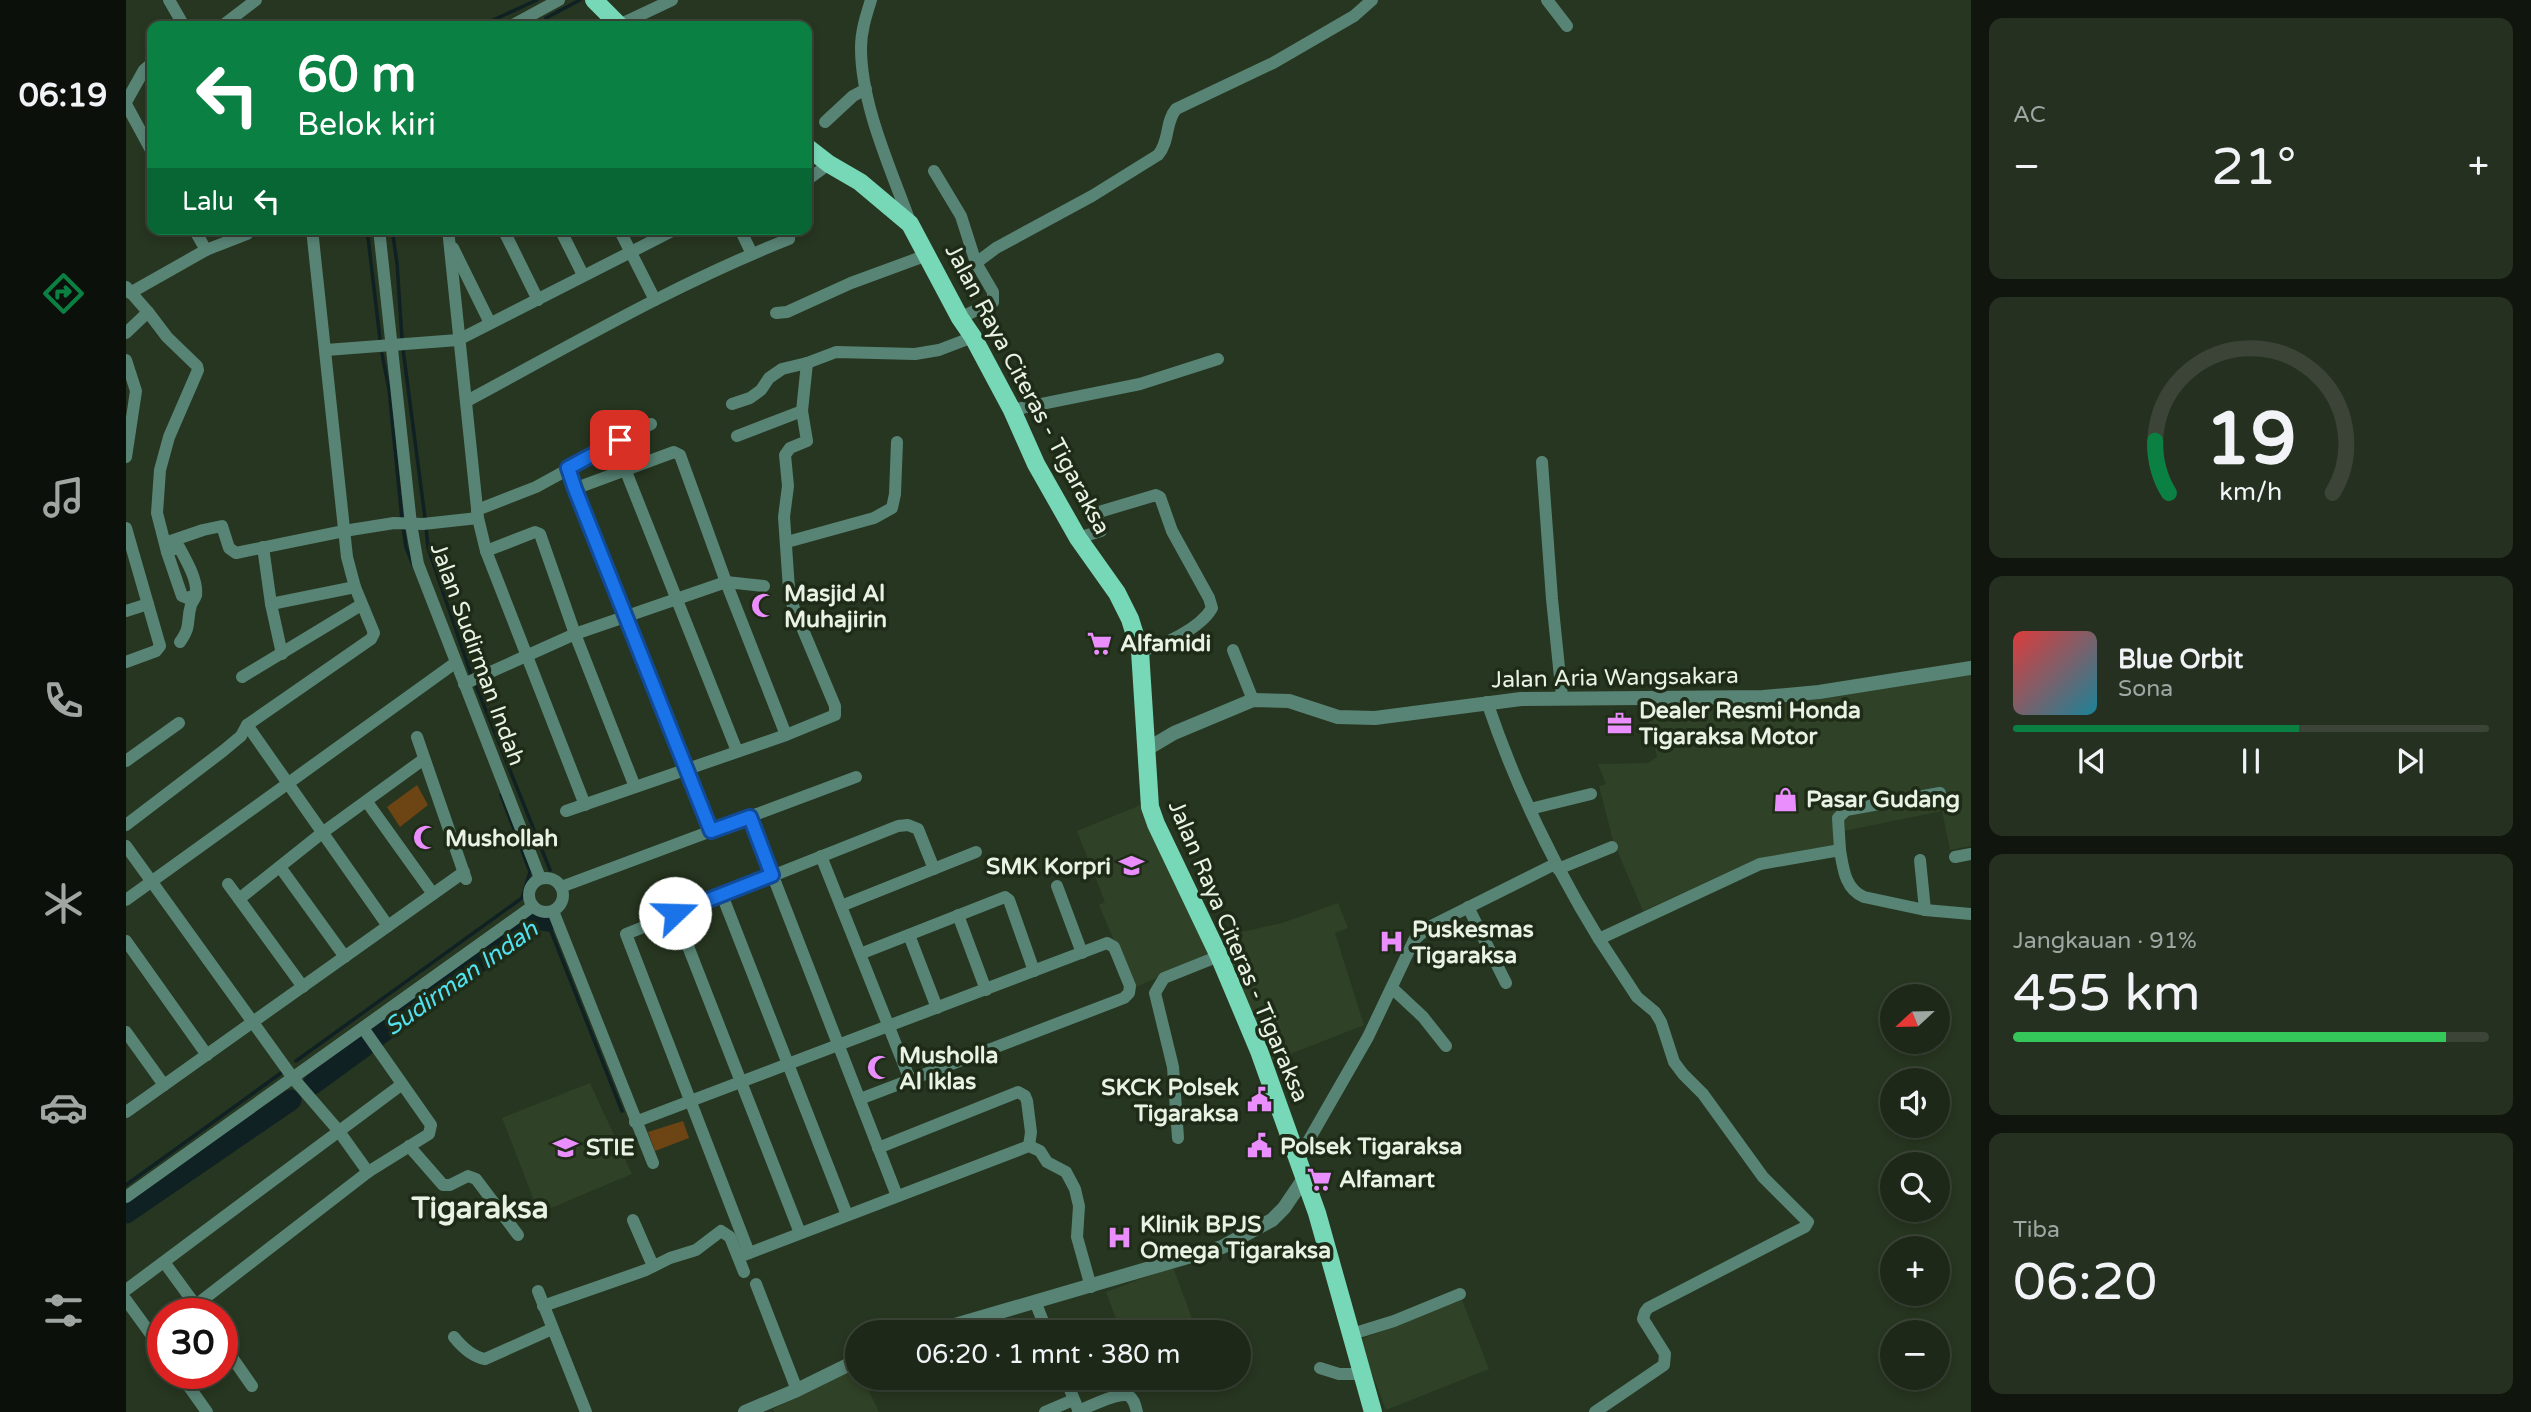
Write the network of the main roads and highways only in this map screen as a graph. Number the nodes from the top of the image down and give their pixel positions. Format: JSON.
{"nodes":[{"id":1,"x":594,"y":0,"type":"edge"},
{"id":2,"x":615,"y":21,"type":"edge"},
{"id":3,"x":812,"y":151,"type":"edge"},
{"id":4,"x":1373,"y":1412,"type":"edge"}],
"edges":[{"from":1,"to":2,"type":"main road"},
{"from":3,"to":4,"type":"main road","name":"Jalan Raya Citeras - Tigaraksa"}]}
